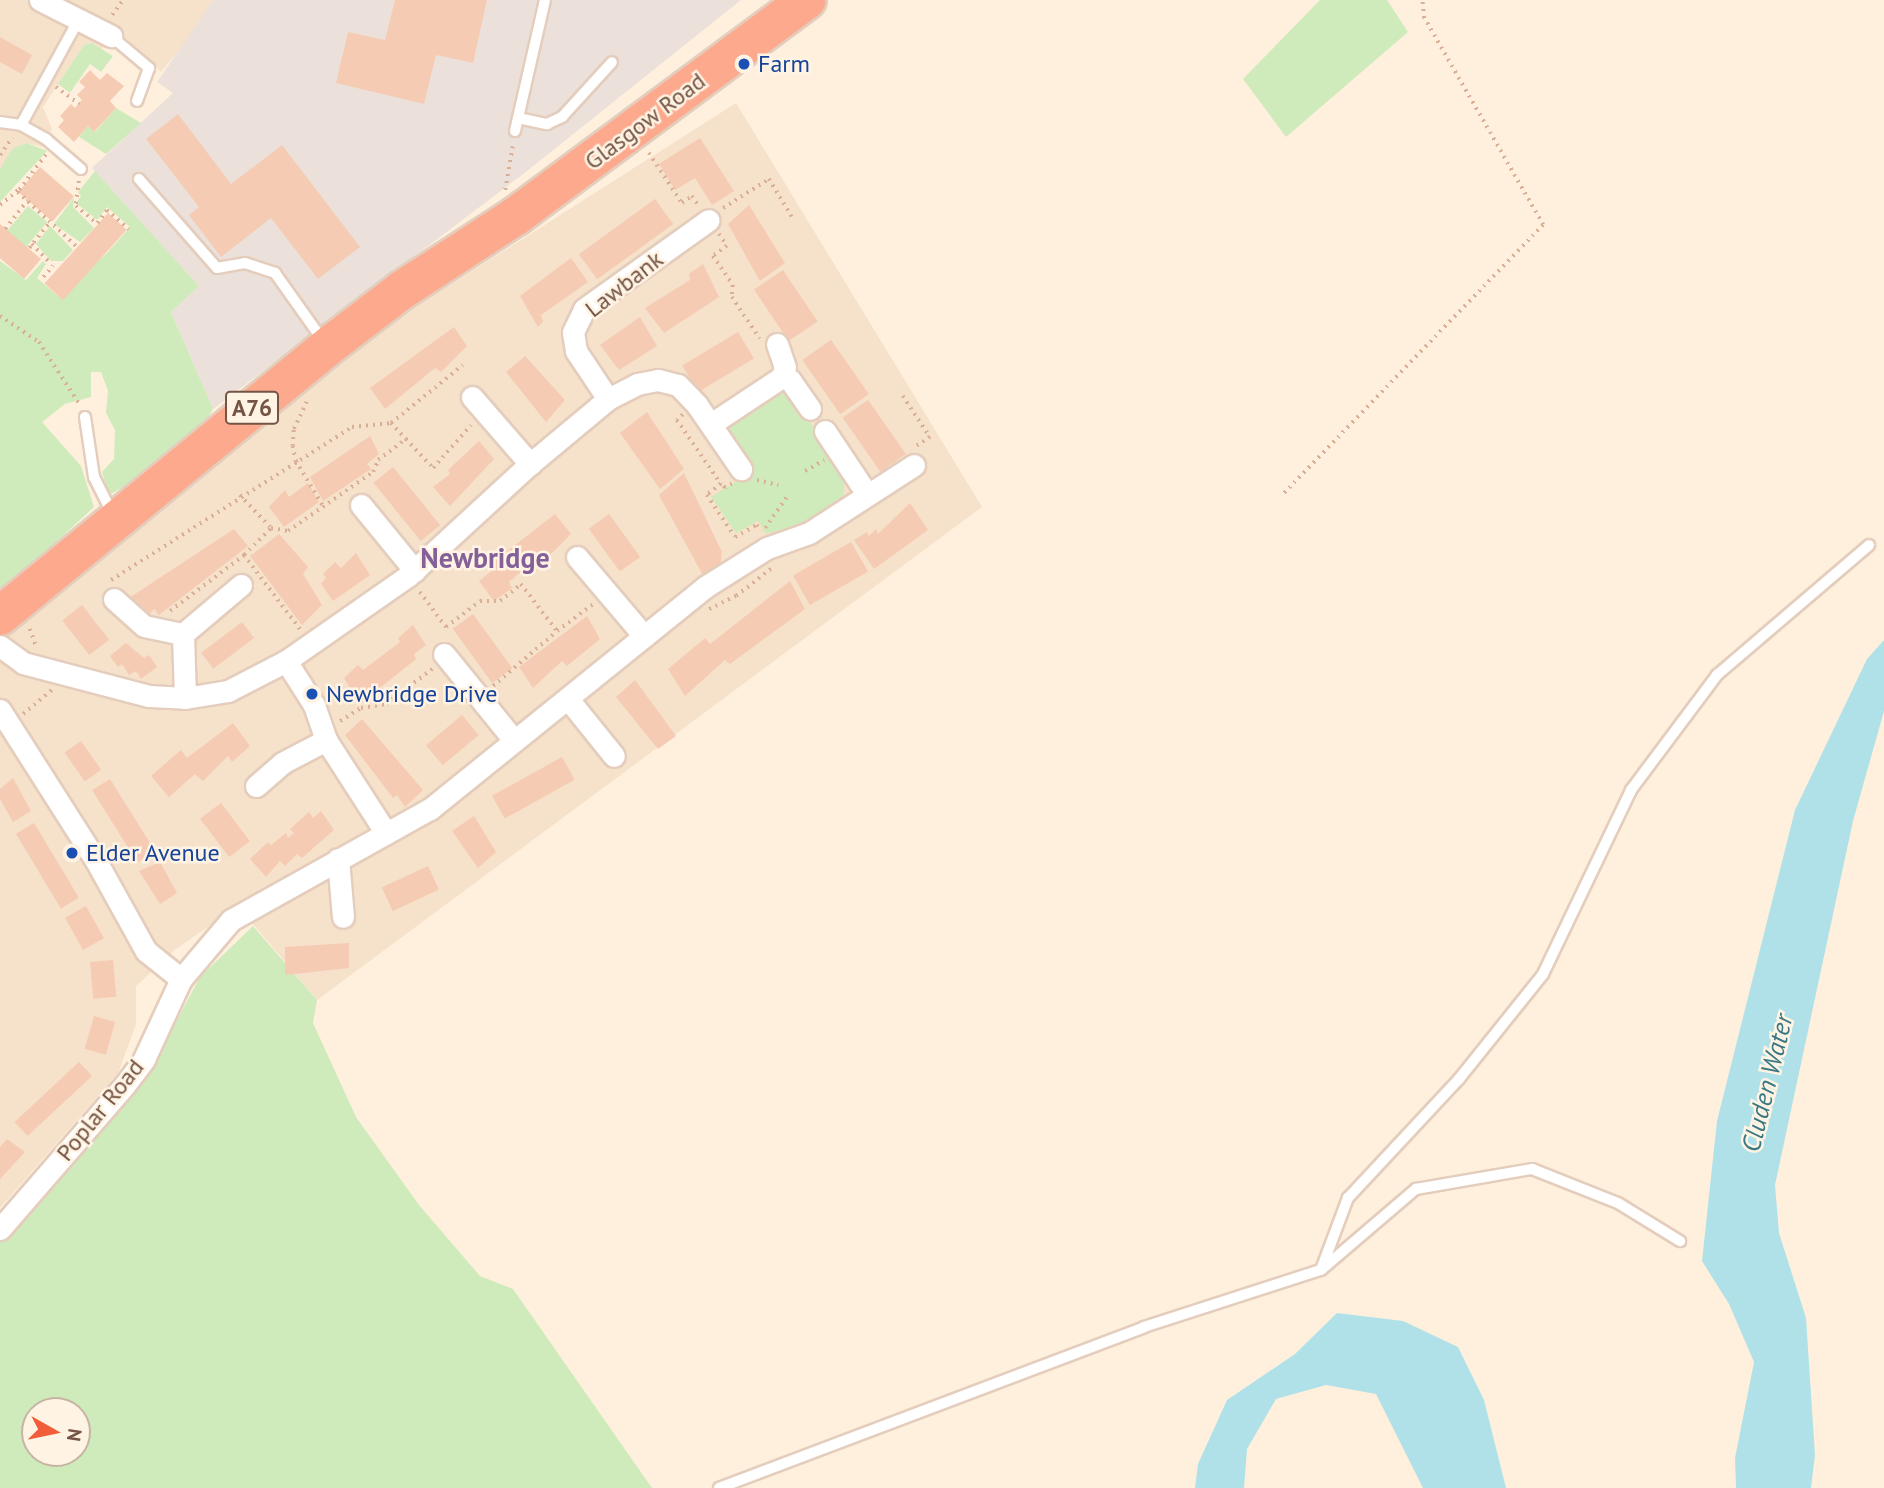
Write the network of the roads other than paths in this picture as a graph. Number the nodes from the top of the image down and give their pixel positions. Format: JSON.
{"nodes":[{"id":1,"x":40,"y":0,"type":"edge"},
{"id":2,"x":545,"y":0,"type":"edge"},
{"id":3,"x":807,"y":0,"type":"edge"},
{"id":4,"x":78,"y":21,"type":"junction"},
{"id":5,"x":111,"y":36,"type":"joint"},
{"id":6,"x":612,"y":62,"type":"dead end"},
{"id":7,"x":137,"y":101,"type":"dead end"},
{"id":8,"x":518,"y":118,"type":"junction"},
{"id":9,"x":0,"y":122,"type":"edge"},
{"id":10,"x":22,"y":125,"type":"junction"},
{"id":11,"x":515,"y":131,"type":"road end"},
{"id":12,"x":81,"y":169,"type":"road end"},
{"id":13,"x":139,"y":179,"type":"dead end"},
{"id":14,"x":713,"y":216,"type":"road end"},
{"id":15,"x":777,"y":344,"type":"dead end"},
{"id":16,"x":327,"y":347,"type":"junction"},
{"id":17,"x":782,"y":377,"type":"junction"},
{"id":18,"x":608,"y":399,"type":"junction"},
{"id":19,"x":478,"y":404,"type":"road end"},
{"id":20,"x":810,"y":409,"type":"dead end"},
{"id":21,"x":85,"y":417,"type":"road end"},
{"id":22,"x":711,"y":424,"type":"junction"},
{"id":23,"x":825,"y":431,"type":"dead end"},
{"id":24,"x":530,"y":464,"type":"junction"},
{"id":25,"x":914,"y":465,"type":"road end"},
{"id":26,"x":739,"y":475,"type":"road end"},
{"id":27,"x":867,"y":494,"type":"junction"},
{"id":28,"x":361,"y":505,"type":"dead end"},
{"id":29,"x":116,"y":520,"type":"junction"},
{"id":30,"x":1869,"y":545,"type":"dead end"},
{"id":31,"x":577,"y":557,"type":"dead end"},
{"id":32,"x":412,"y":573,"type":"junction"},
{"id":33,"x":241,"y":585,"type":"dead end"},
{"id":34,"x":107,"y":593,"type":"road end"},
{"id":35,"x":0,"y":616,"type":"edge"},
{"id":36,"x":183,"y":634,"type":"junction"},
{"id":37,"x":644,"y":636,"type":"junction"},
{"id":38,"x":0,"y":646,"type":"edge"},
{"id":39,"x":440,"y":651,"type":"road end"},
{"id":40,"x":286,"y":661,"type":"junction"},
{"id":41,"x":185,"y":698,"type":"junction"},
{"id":42,"x":568,"y":699,"type":"junction"},
{"id":43,"x":4,"y":715,"type":"edge"},
{"id":44,"x":325,"y":736,"type":"junction"},
{"id":45,"x":513,"y":739,"type":"junction"},
{"id":46,"x":614,"y":756,"type":"dead end"},
{"id":47,"x":256,"y":786,"type":"dead end"},
{"id":48,"x":386,"y":833,"type":"junction"},
{"id":49,"x":338,"y":859,"type":"junction"},
{"id":50,"x":343,"y":917,"type":"dead end"},
{"id":51,"x":181,"y":979,"type":"junction"},
{"id":52,"x":0,"y":1228,"type":"edge"},
{"id":53,"x":1680,"y":1241,"type":"dead end"},
{"id":54,"x":1321,"y":1270,"type":"junction"},
{"id":55,"x":719,"y":1488,"type":"edge"}],
"edges":[{"from":1,"to":4,"type":"street"},
{"from":2,"to":8,"type":"lane"},
{"from":3,"to":16,"type":"highway","name":"Glasgow Road","number":"A76"},
{"from":4,"to":5,"type":"street"},
{"from":4,"to":10,"type":"lane"},
{"from":5,"to":7,"type":"lane"},
{"from":6,"to":8,"type":"lane"},
{"from":8,"to":11,"type":"lane"},
{"from":9,"to":10,"type":"lane"},
{"from":10,"to":12,"type":"lane"},
{"from":13,"to":16,"type":"lane"},
{"from":14,"to":18,"type":"street","name":"Lawbank"},
{"from":15,"to":17,"type":"street"},
{"from":16,"to":29,"type":"highway","number":"A76"},
{"from":17,"to":20,"type":"street"},
{"from":17,"to":22,"type":"street"},
{"from":18,"to":22,"type":"street"},
{"from":18,"to":24,"type":"street"},
{"from":19,"to":24,"type":"street"},
{"from":21,"to":29,"type":"lane"},
{"from":22,"to":26,"type":"street"},
{"from":23,"to":27,"type":"street"},
{"from":24,"to":32,"type":"street"},
{"from":25,"to":27,"type":"street"},
{"from":27,"to":37,"type":"street"},
{"from":28,"to":32,"type":"street"},
{"from":29,"to":35,"type":"highway","number":"A76"},
{"from":30,"to":54,"type":"lane"},
{"from":31,"to":37,"type":"street"},
{"from":32,"to":40,"type":"street"},
{"from":33,"to":36,"type":"street"},
{"from":34,"to":36,"type":"street"},
{"from":36,"to":41,"type":"street"},
{"from":37,"to":42,"type":"street"},
{"from":38,"to":41,"type":"street"},
{"from":39,"to":45,"type":"street"},
{"from":40,"to":41,"type":"street"},
{"from":40,"to":44,"type":"street"},
{"from":42,"to":45,"type":"street"},
{"from":42,"to":46,"type":"street"},
{"from":43,"to":51,"type":"street"},
{"from":44,"to":47,"type":"street"},
{"from":44,"to":48,"type":"street"},
{"from":45,"to":48,"type":"street"},
{"from":48,"to":49,"type":"street"},
{"from":49,"to":50,"type":"street"},
{"from":49,"to":51,"type":"street"},
{"from":51,"to":52,"type":"street","name":"Poplar Road"},
{"from":53,"to":54,"type":"lane"},
{"from":54,"to":55,"type":"lane"}]}
